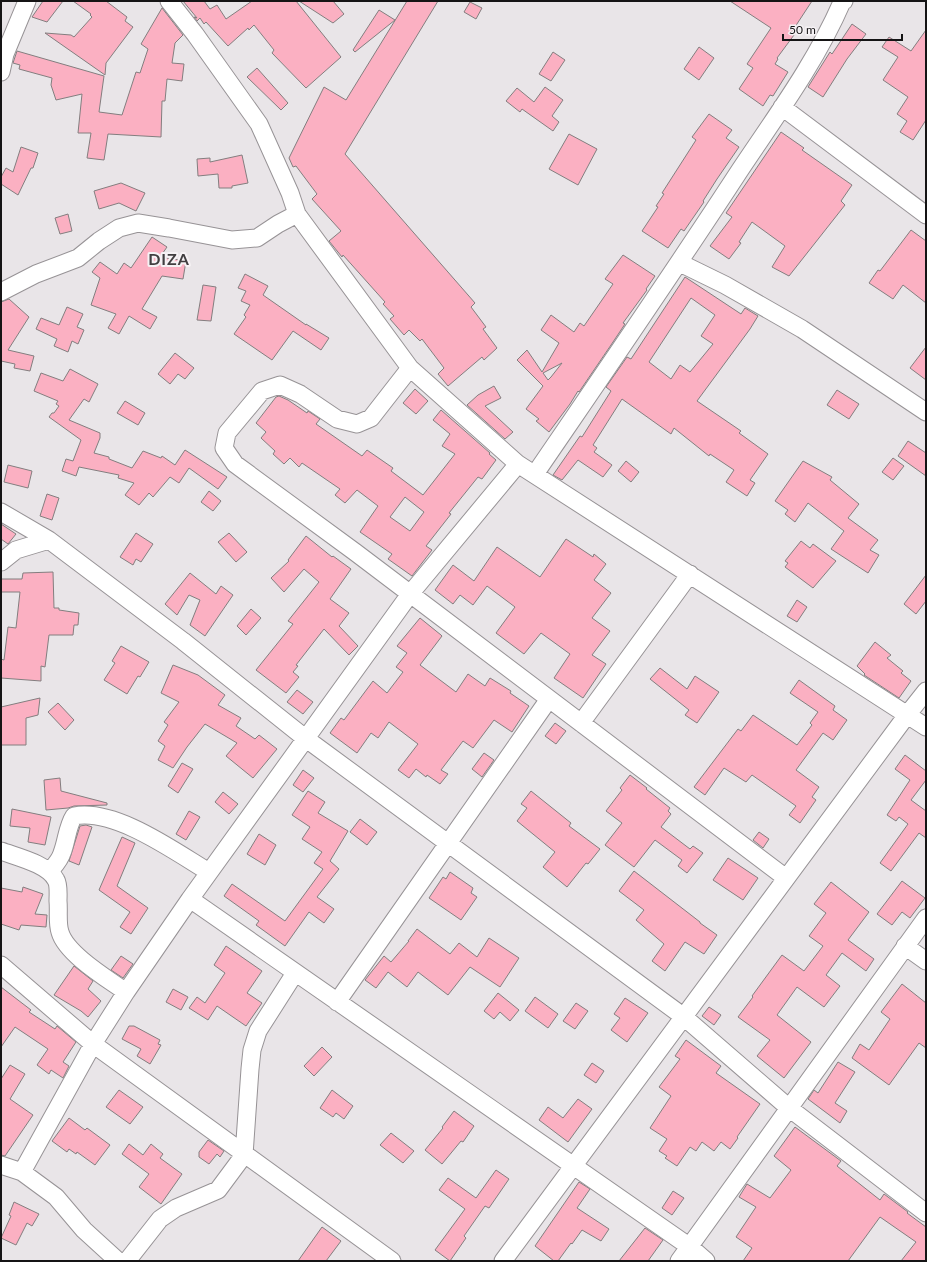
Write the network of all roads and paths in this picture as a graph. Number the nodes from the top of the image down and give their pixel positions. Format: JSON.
{"nodes":[{"id":1,"x":28,"y":1,"type":"edge"},
{"id":2,"x":169,"y":1,"type":"edge"},
{"id":3,"x":842,"y":1,"type":"edge"},
{"id":4,"x":1,"y":72,"type":"edge"},
{"id":5,"x":782,"y":107,"type":"junction"},
{"id":6,"x":298,"y":214,"type":"junction"},
{"id":7,"x":926,"y":215,"type":"edge"},
{"id":8,"x":680,"y":262,"type":"junction"},
{"id":9,"x":1,"y":292,"type":"edge"},
{"id":10,"x":410,"y":368,"type":"junction"},
{"id":11,"x":926,"y":412,"type":"edge"},
{"id":12,"x":518,"y":464,"type":"junction"},
{"id":13,"x":535,"y":474,"type":"junction"},
{"id":14,"x":1,"y":512,"type":"edge"},
{"id":15,"x":49,"y":540,"type":"junction"},
{"id":16,"x":1,"y":562,"type":"edge"},
{"id":17,"x":690,"y":574,"type":"junction"},
{"id":18,"x":410,"y":594,"type":"junction"},
{"id":19,"x":926,"y":691,"type":"edge"},
{"id":20,"x":550,"y":699,"type":"junction"},
{"id":21,"x":907,"y":715,"type":"junction"},
{"id":22,"x":581,"y":723,"type":"junction"},
{"id":23,"x":926,"y":727,"type":"edge"},
{"id":24,"x":305,"y":738,"type":"junction"},
{"id":25,"x":447,"y":843,"type":"junction"},
{"id":26,"x":1,"y":851,"type":"edge"},
{"id":27,"x":50,"y":871,"type":"junction"},
{"id":28,"x":209,"y":872,"type":"junction"},
{"id":29,"x":786,"y":878,"type":"junction"},
{"id":30,"x":190,"y":899,"type":"junction"},
{"id":31,"x":926,"y":918,"type":"edge"},
{"id":32,"x":906,"y":946,"type":"junction"},
{"id":33,"x":926,"y":961,"type":"edge"},
{"id":34,"x":1,"y":965,"type":"edge"},
{"id":35,"x":295,"y":973,"type":"junction"},
{"id":36,"x":126,"y":992,"type":"junction"},
{"id":37,"x":337,"y":1002,"type":"junction"},
{"id":38,"x":684,"y":1017,"type":"junction"},
{"id":39,"x":93,"y":1044,"type":"junction"},
{"id":40,"x":789,"y":1108,"type":"junction"},
{"id":41,"x":244,"y":1154,"type":"junction"},
{"id":42,"x":1,"y":1165,"type":"edge"},
{"id":43,"x":573,"y":1166,"type":"junction"},
{"id":44,"x":22,"y":1172,"type":"junction"},
{"id":45,"x":926,"y":1213,"type":"edge"},
{"id":46,"x":690,"y":1247,"type":"junction"},
{"id":47,"x":118,"y":1261,"type":"edge"},
{"id":48,"x":126,"y":1261,"type":"edge"},
{"id":49,"x":392,"y":1261,"type":"edge"},
{"id":50,"x":503,"y":1261,"type":"edge"},
{"id":51,"x":680,"y":1261,"type":"edge"},
{"id":52,"x":706,"y":1261,"type":"edge"}],
"edges":[{"from":1,"to":4,"type":"street"},
{"from":2,"to":6,"type":"street"},
{"from":3,"to":5,"type":"street"},
{"from":5,"to":7,"type":"street"},
{"from":5,"to":8,"type":"street"},
{"from":6,"to":9,"type":"street"},
{"from":6,"to":10,"type":"street"},
{"from":8,"to":11,"type":"street"},
{"from":8,"to":13,"type":"street"},
{"from":10,"to":12,"type":"street"},
{"from":10,"to":18,"type":"street"},
{"from":12,"to":13,"type":"street"},
{"from":12,"to":18,"type":"street"},
{"from":13,"to":17,"type":"street"},
{"from":14,"to":15,"type":"street"},
{"from":15,"to":16,"type":"street"},
{"from":15,"to":24,"type":"street"},
{"from":17,"to":21,"type":"street"},
{"from":17,"to":22,"type":"street"},
{"from":18,"to":20,"type":"street"},
{"from":18,"to":24,"type":"street"},
{"from":19,"to":21,"type":"street"},
{"from":20,"to":22,"type":"street"},
{"from":20,"to":25,"type":"street"},
{"from":21,"to":23,"type":"street"},
{"from":21,"to":29,"type":"street"},
{"from":22,"to":29,"type":"street"},
{"from":24,"to":25,"type":"street"},
{"from":24,"to":28,"type":"street"},
{"from":25,"to":37,"type":"street"},
{"from":25,"to":38,"type":"street"},
{"from":26,"to":27,"type":"street"},
{"from":27,"to":28,"type":"street"},
{"from":27,"to":36,"type":"street"},
{"from":28,"to":30,"type":"street"},
{"from":29,"to":38,"type":"street"},
{"from":30,"to":35,"type":"street"},
{"from":30,"to":36,"type":"street"},
{"from":31,"to":32,"type":"street"},
{"from":32,"to":33,"type":"street"},
{"from":32,"to":40,"type":"street"},
{"from":34,"to":39,"type":"street"},
{"from":35,"to":37,"type":"street"},
{"from":35,"to":41,"type":"street"},
{"from":36,"to":39,"type":"street"},
{"from":37,"to":43,"type":"street"},
{"from":38,"to":40,"type":"street"},
{"from":38,"to":43,"type":"street"},
{"from":39,"to":41,"type":"street"},
{"from":39,"to":44,"type":"street"},
{"from":40,"to":45,"type":"street"},
{"from":40,"to":46,"type":"street"},
{"from":41,"to":48,"type":"street"},
{"from":41,"to":49,"type":"street"},
{"from":42,"to":44,"type":"street"},
{"from":43,"to":46,"type":"street"},
{"from":43,"to":50,"type":"street"},
{"from":44,"to":47,"type":"street"},
{"from":46,"to":51,"type":"street"},
{"from":46,"to":52,"type":"street"}]}
